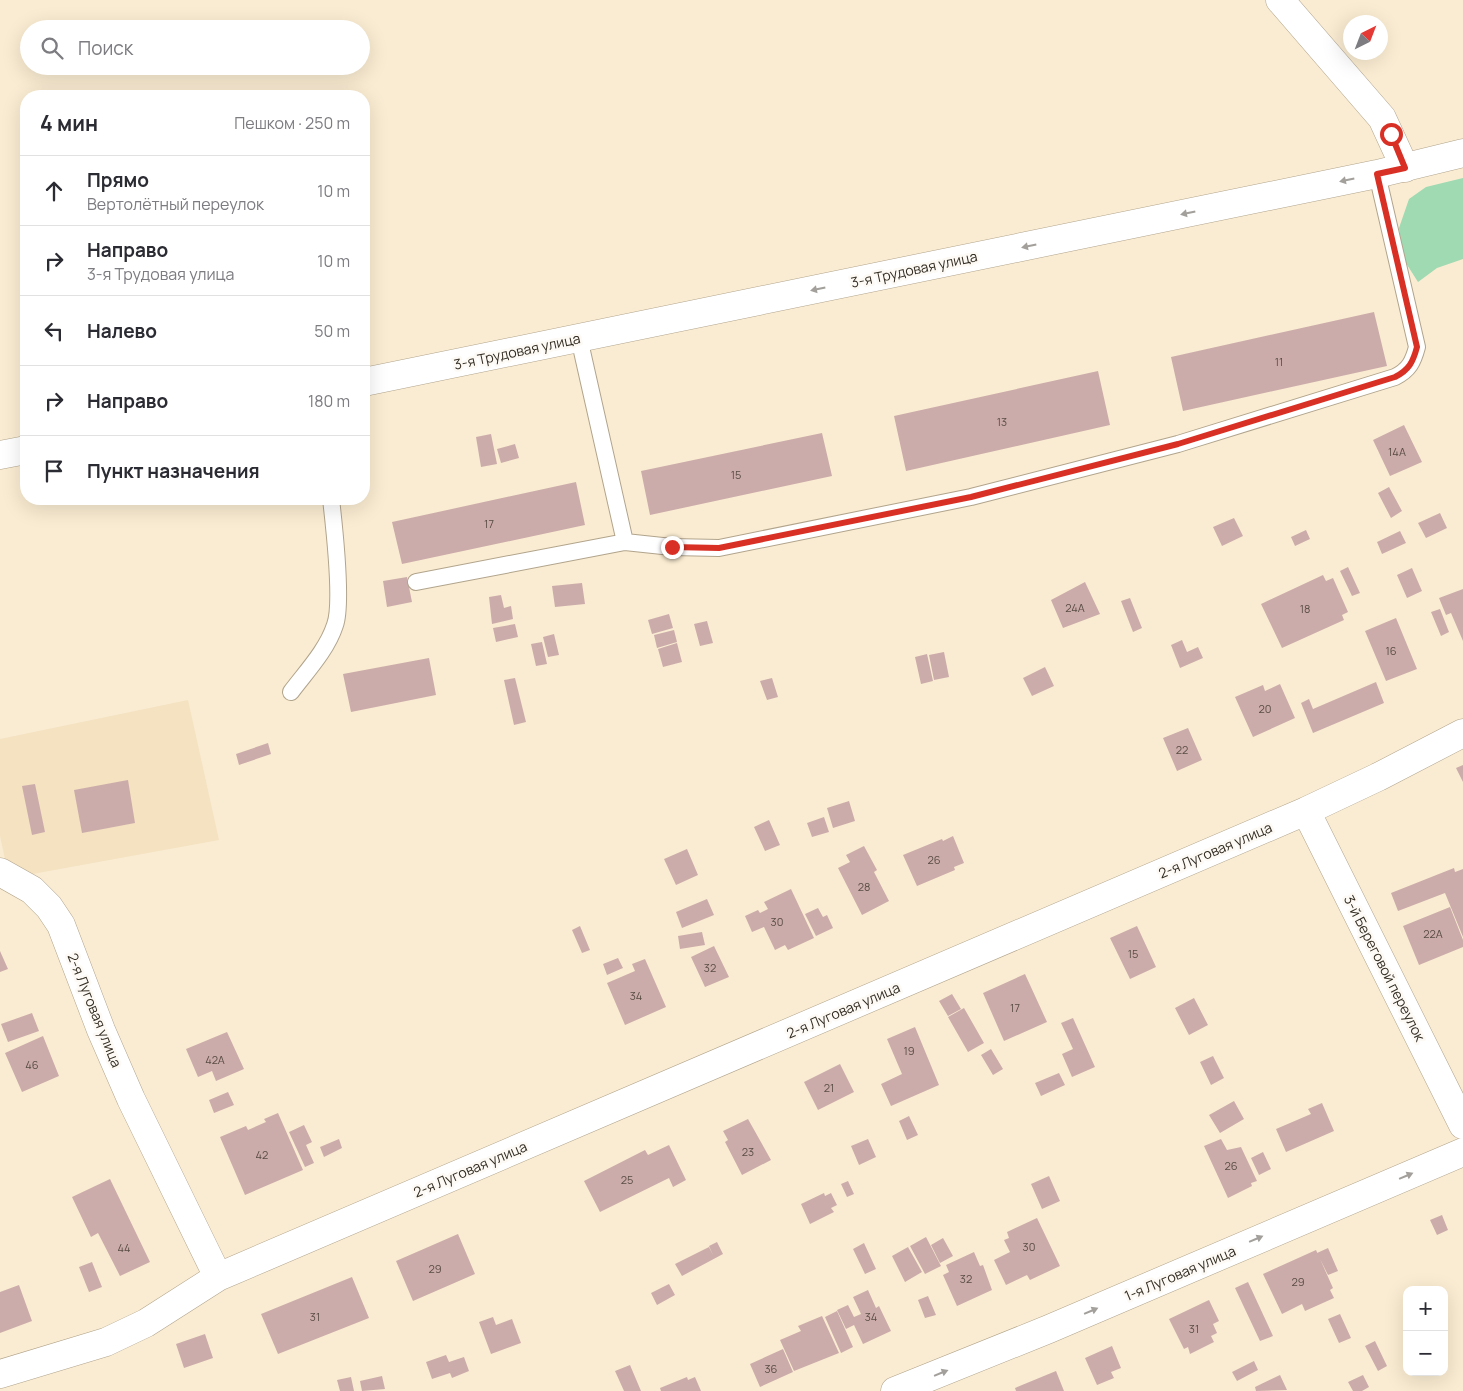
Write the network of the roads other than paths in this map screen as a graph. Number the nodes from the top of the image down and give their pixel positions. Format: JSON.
{"nodes":[{"id":1,"x":1280,"y":0,"type":"edge"},
{"id":2,"x":1463,"y":153,"type":"edge"},
{"id":3,"x":1405,"y":168,"type":"junction"},
{"id":4,"x":1377,"y":174,"type":"junction"},
{"id":5,"x":579,"y":338,"type":"junction"},
{"id":6,"x":370,"y":381,"type":"edge"},
{"id":7,"x":20,"y":451,"type":"edge"},
{"id":8,"x":0,"y":455,"type":"edge"},
{"id":9,"x":331,"y":505,"type":"edge"},
{"id":10,"x":625,"y":542,"type":"junction"},
{"id":11,"x":416,"y":582,"type":"dead end"},
{"id":12,"x":291,"y":692,"type":"dead end"},
{"id":13,"x":1463,"y":732,"type":"edge"},
{"id":14,"x":1306,"y":811,"type":"junction"},
{"id":15,"x":0,"y":872,"type":"edge"},
{"id":16,"x":1463,"y":1125,"type":"edge"},
{"id":17,"x":1463,"y":1152,"type":"edge"},
{"id":18,"x":218,"y":1277,"type":"junction"},
{"id":19,"x":0,"y":1374,"type":"edge"},
{"id":20,"x":895,"y":1391,"type":"edge"}],
"edges":[{"from":1,"to":3,"type":"street"},
{"from":2,"to":3,"type":"street","name":"3-я Трудовая улица"},
{"from":3,"to":4,"type":"street","name":"3-я Трудовая улица"},
{"from":4,"to":5,"type":"street","name":"3-я Трудовая улица","one_way":true},
{"from":4,"to":10,"type":"lane"},
{"from":5,"to":6,"type":"street","name":"3-я Трудовая улица"},
{"from":5,"to":10,"type":"lane"},
{"from":7,"to":8,"type":"street"},
{"from":9,"to":12,"type":"lane"},
{"from":10,"to":11,"type":"lane"},
{"from":13,"to":14,"type":"street","name":"2-я Луговая улица"},
{"from":14,"to":16,"type":"street","name":"3-й Береговой переулок"},
{"from":14,"to":18,"type":"street","name":"2-я Луговая улица"},
{"from":15,"to":18,"type":"street","name":"2-я Луговая улица"},
{"from":20,"to":17,"type":"street","name":"1-я Луговая улица","one_way":true},
{"from":18,"to":19,"type":"street","name":"2-я Луговая улица"}]}
